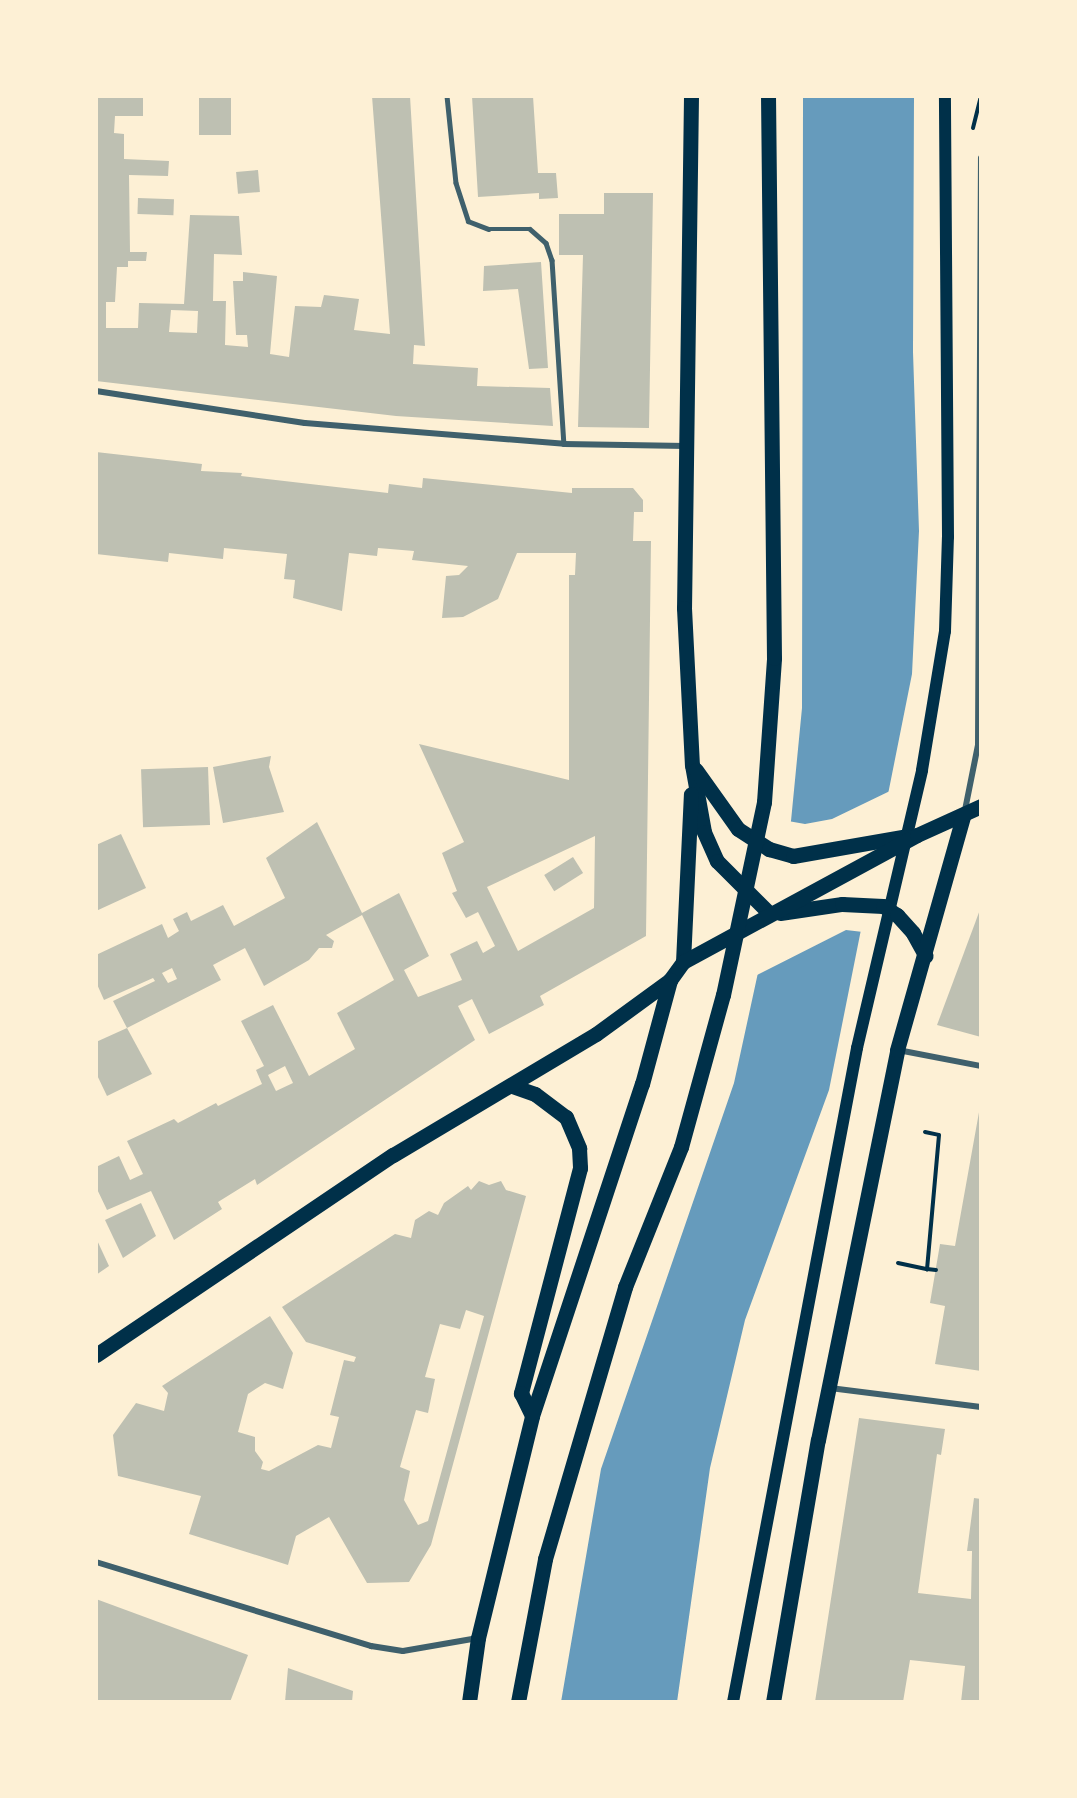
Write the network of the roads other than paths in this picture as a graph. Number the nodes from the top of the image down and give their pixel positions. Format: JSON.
{"nodes":[{"id":1,"x":447,"y":96,"type":"edge"},
{"id":2,"x":691,"y":96,"type":"edge"},
{"id":3,"x":768,"y":96,"type":"edge"},
{"id":4,"x":945,"y":96,"type":"edge"},
{"id":5,"x":981,"y":158,"type":"edge"},
{"id":6,"x":96,"y":391,"type":"edge"},
{"id":7,"x":564,"y":444,"type":"junction"},
{"id":8,"x":686,"y":446,"type":"junction"},
{"id":9,"x":692,"y":765,"type":"junction"},
{"id":10,"x":981,"y":806,"type":"edge"},
{"id":11,"x":964,"y":814,"type":"junction"},
{"id":12,"x":917,"y":835,"type":"junction"},
{"id":13,"x":770,"y":914,"type":"junction"},
{"id":14,"x":926,"y":956,"type":"junction"},
{"id":15,"x":683,"y":962,"type":"junction"},
{"id":16,"x":670,"y":980,"type":"junction"},
{"id":17,"x":897,"y":1050,"type":"junction"},
{"id":18,"x":981,"y":1066,"type":"edge"},
{"id":19,"x":512,"y":1086,"type":"junction"},
{"id":20,"x":96,"y":1355,"type":"edge"},
{"id":21,"x":830,"y":1388,"type":"junction"},
{"id":22,"x":981,"y":1407,"type":"edge"},
{"id":23,"x":532,"y":1416,"type":"junction"},
{"id":24,"x":96,"y":1562,"type":"edge"},
{"id":25,"x":478,"y":1638,"type":"junction"},
{"id":26,"x":469,"y":1702,"type":"edge"},
{"id":27,"x":518,"y":1702,"type":"edge"},
{"id":28,"x":733,"y":1702,"type":"edge"},
{"id":29,"x":773,"y":1702,"type":"edge"}],
"edges":[{"from":1,"to":7,"type":"lane"},
{"from":2,"to":8,"type":"main road"},
{"from":3,"to":27,"type":"main road"},
{"from":4,"to":28,"type":"main road"},
{"from":5,"to":11,"type":"street"},
{"from":6,"to":7,"type":"street"},
{"from":7,"to":8,"type":"street"},
{"from":8,"to":9,"type":"main road"},
{"from":9,"to":12,"type":"main road"},
{"from":9,"to":13,"type":"main road"},
{"from":9,"to":15,"type":"main road"},
{"from":10,"to":11,"type":"main road"},
{"from":11,"to":12,"type":"main road"},
{"from":11,"to":14,"type":"main road"},
{"from":12,"to":13,"type":"main road"},
{"from":13,"to":14,"type":"main road"},
{"from":13,"to":15,"type":"main road"},
{"from":14,"to":17,"type":"main road"},
{"from":15,"to":16,"type":"main road"},
{"from":16,"to":19,"type":"main road"},
{"from":16,"to":23,"type":"main road"},
{"from":17,"to":18,"type":"street"},
{"from":17,"to":21,"type":"main road"},
{"from":19,"to":20,"type":"main road"},
{"from":19,"to":23,"type":"main road"},
{"from":21,"to":22,"type":"street"},
{"from":21,"to":29,"type":"main road"},
{"from":23,"to":25,"type":"main road"},
{"from":24,"to":25,"type":"street"},
{"from":25,"to":26,"type":"main road"}]}
